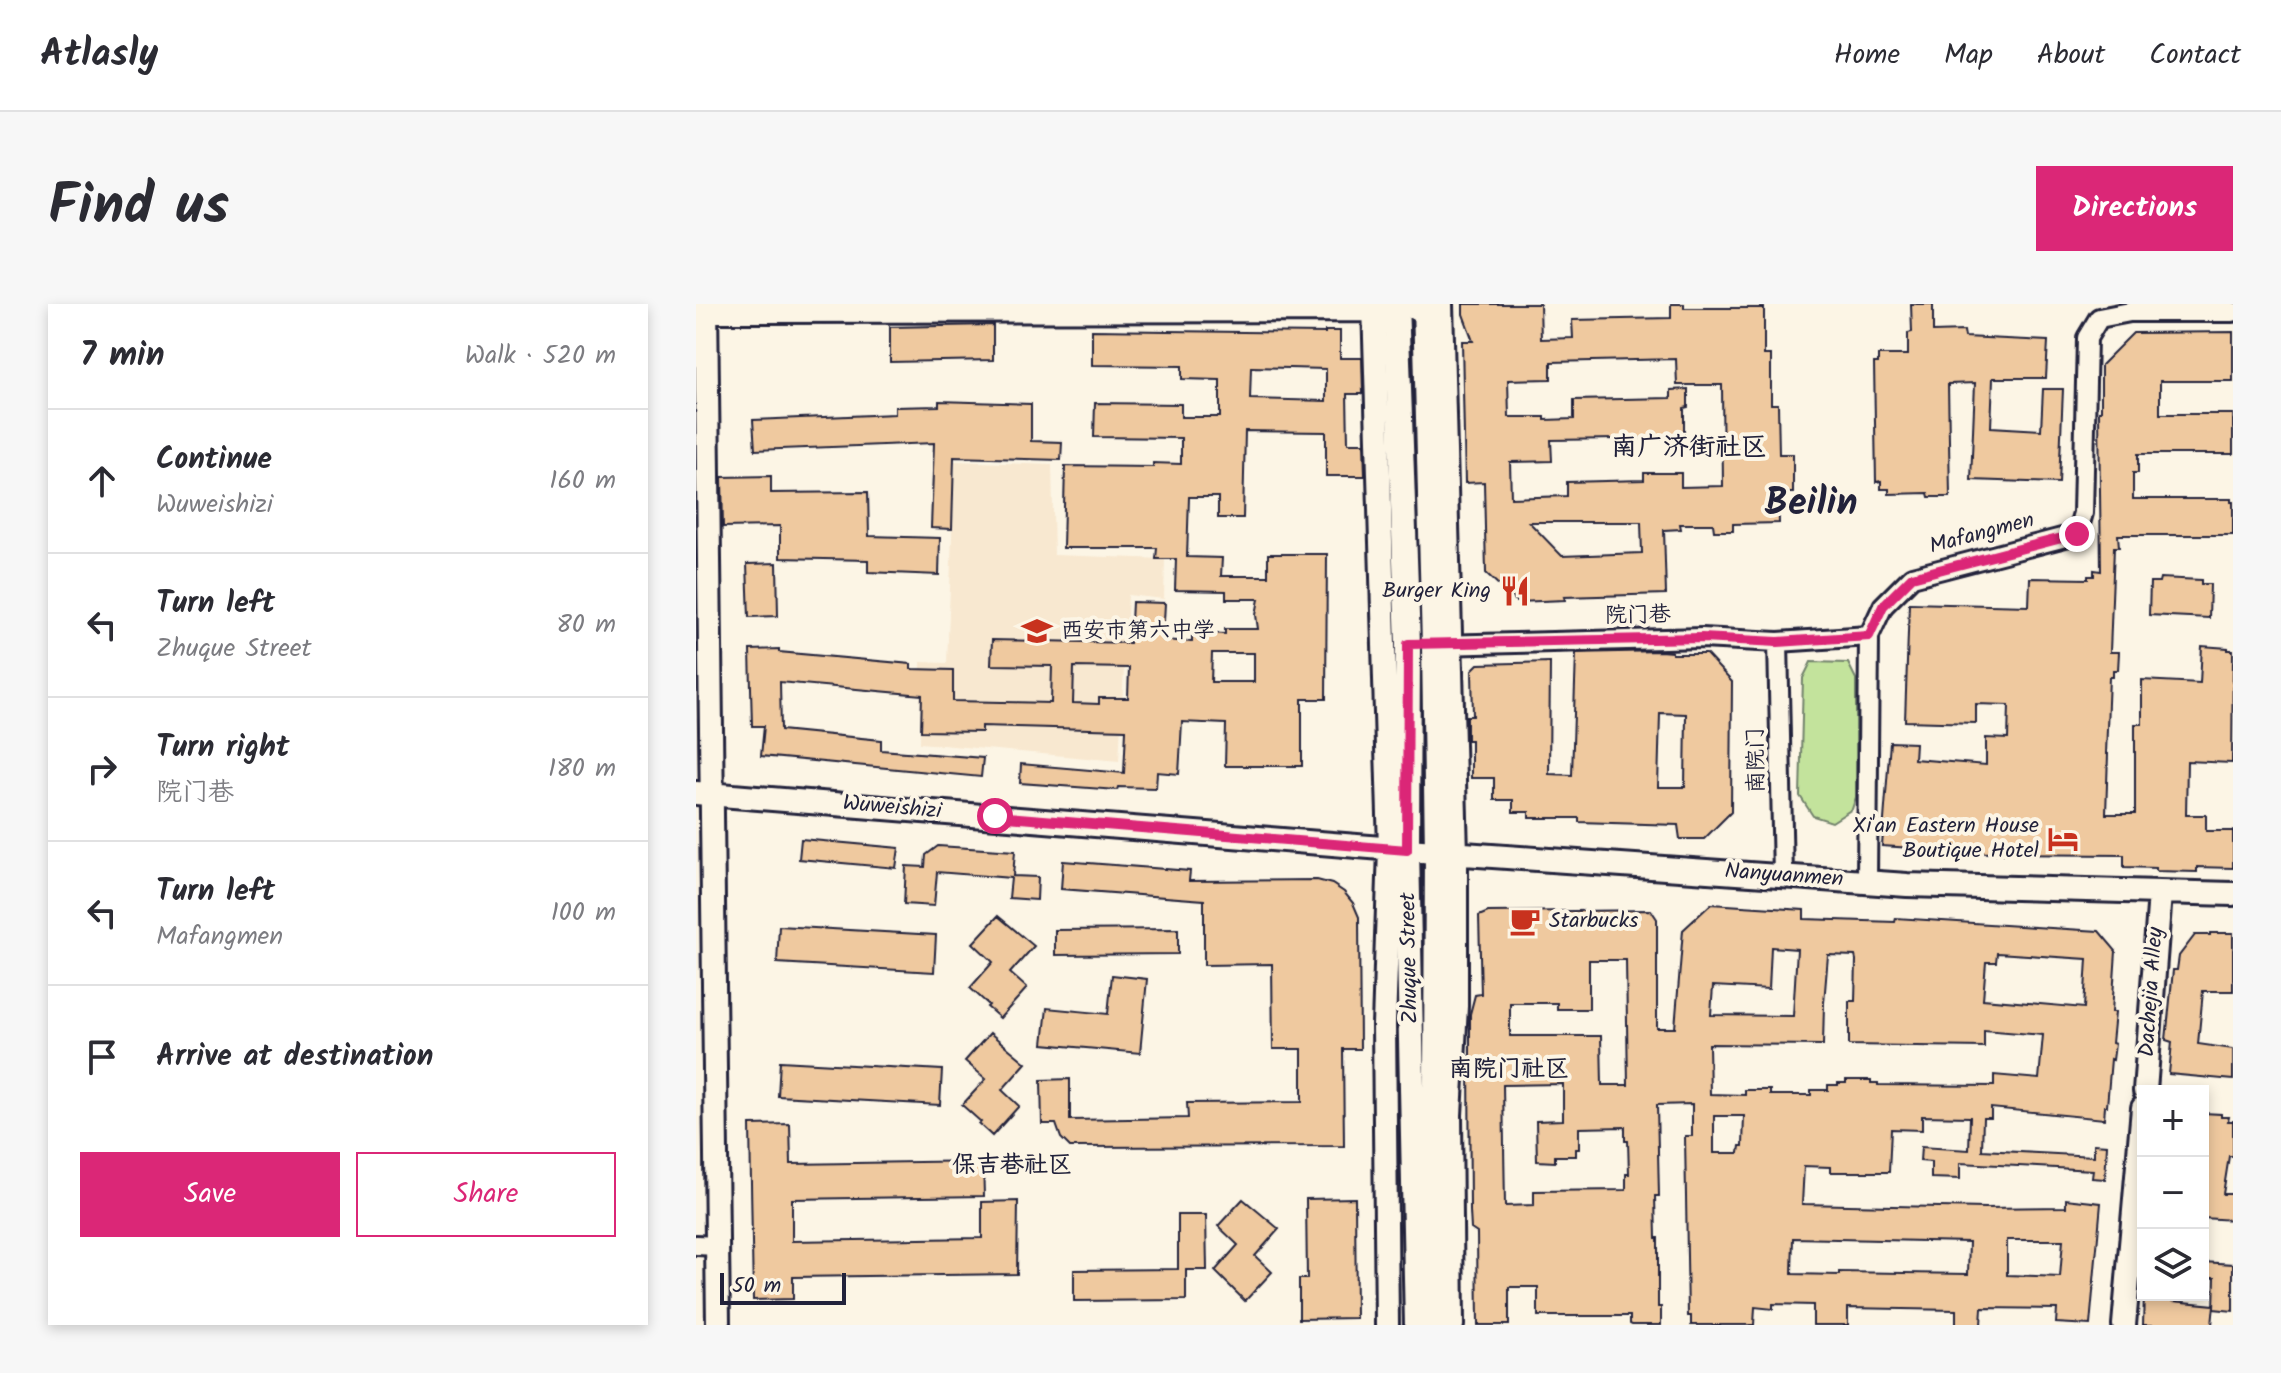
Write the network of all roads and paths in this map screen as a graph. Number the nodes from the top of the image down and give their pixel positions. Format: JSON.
{"nodes":[{"id":1,"x":1385,"y":306,"type":"edge"},
{"id":2,"x":1433,"y":306,"type":"edge"},
{"id":3,"x":1092,"y":307,"type":"edge"},
{"id":4,"x":703,"y":309,"type":"edge"},
{"id":5,"x":2110,"y":310,"type":"edge"},
{"id":6,"x":2233,"y":312,"type":"edge"},
{"id":7,"x":1869,"y":636,"type":"junction"},
{"id":8,"x":1778,"y":642,"type":"junction"},
{"id":9,"x":1408,"y":644,"type":"junction"},
{"id":10,"x":1442,"y":645,"type":"junction"},
{"id":11,"x":704,"y":793,"type":"edge"},
{"id":12,"x":1399,"y":850,"type":"junction"},
{"id":13,"x":1447,"y":853,"type":"junction"},
{"id":14,"x":1783,"y":877,"type":"junction"},
{"id":15,"x":1867,"y":881,"type":"junction"},
{"id":16,"x":2160,"y":893,"type":"junction"},
{"id":17,"x":2233,"y":894,"type":"edge"},
{"id":18,"x":2145,"y":1085,"type":"edge"},
{"id":19,"x":2139,"y":1157,"type":"edge"},
{"id":20,"x":706,"y":1245,"type":"edge"},
{"id":21,"x":718,"y":1325,"type":"edge"},
{"id":22,"x":1387,"y":1325,"type":"edge"},
{"id":23,"x":1417,"y":1325,"type":"edge"},
{"id":24,"x":1435,"y":1325,"type":"edge"},
{"id":25,"x":1452,"y":1325,"type":"edge"},
{"id":26,"x":2124,"y":1325,"type":"edge"}],
"edges":[{"from":1,"to":2,"type":"street"},
{"from":1,"to":3,"type":"street"},
{"from":1,"to":9,"type":"main road","name":"Zhuque Street"},
{"from":1,"to":12,"type":"street"},
{"from":2,"to":10,"type":"main road","name":"Zhuque Street"},
{"from":3,"to":4,"type":"street"},
{"from":4,"to":11,"type":"street"},
{"from":5,"to":6,"type":"street","name":"Mafangmen"},
{"from":5,"to":7,"type":"street","name":"Mafangmen"},
{"from":7,"to":8,"type":"street","name":"院门巷"},
{"from":7,"to":15,"type":"street","name":"Mafangmen"},
{"from":8,"to":10,"type":"street","name":"院门巷"},
{"from":8,"to":14,"type":"street","name":"南院门"},
{"from":9,"to":10,"type":"street","name":"院门巷"},
{"from":9,"to":12,"type":"main road","name":"Zhuque Street"},
{"from":10,"to":13,"type":"main road","name":"Zhuque Street"},
{"from":11,"to":12,"type":"street","name":"Wuweishizi"},
{"from":11,"to":20,"type":"street"},
{"from":12,"to":13,"type":"street","name":"Nanyuanmen"},
{"from":12,"to":22,"type":"street"},
{"from":12,"to":23,"type":"main road","name":"Zhuque Street"},
{"from":13,"to":14,"type":"street","name":"Nanyuanmen"},
{"from":13,"to":24,"type":"main road","name":"Zhuque Street"},
{"from":13,"to":25,"type":"street"},
{"from":14,"to":15,"type":"street","name":"Nanyuanmen"},
{"from":15,"to":16,"type":"street","name":"Nanyuanmen"},
{"from":16,"to":17,"type":"street","name":"Nanyuanmen"},
{"from":16,"to":18,"type":"street","name":"Dachejia Alley"},
{"from":19,"to":26,"type":"street"},
{"from":20,"to":21,"type":"street"}]}
